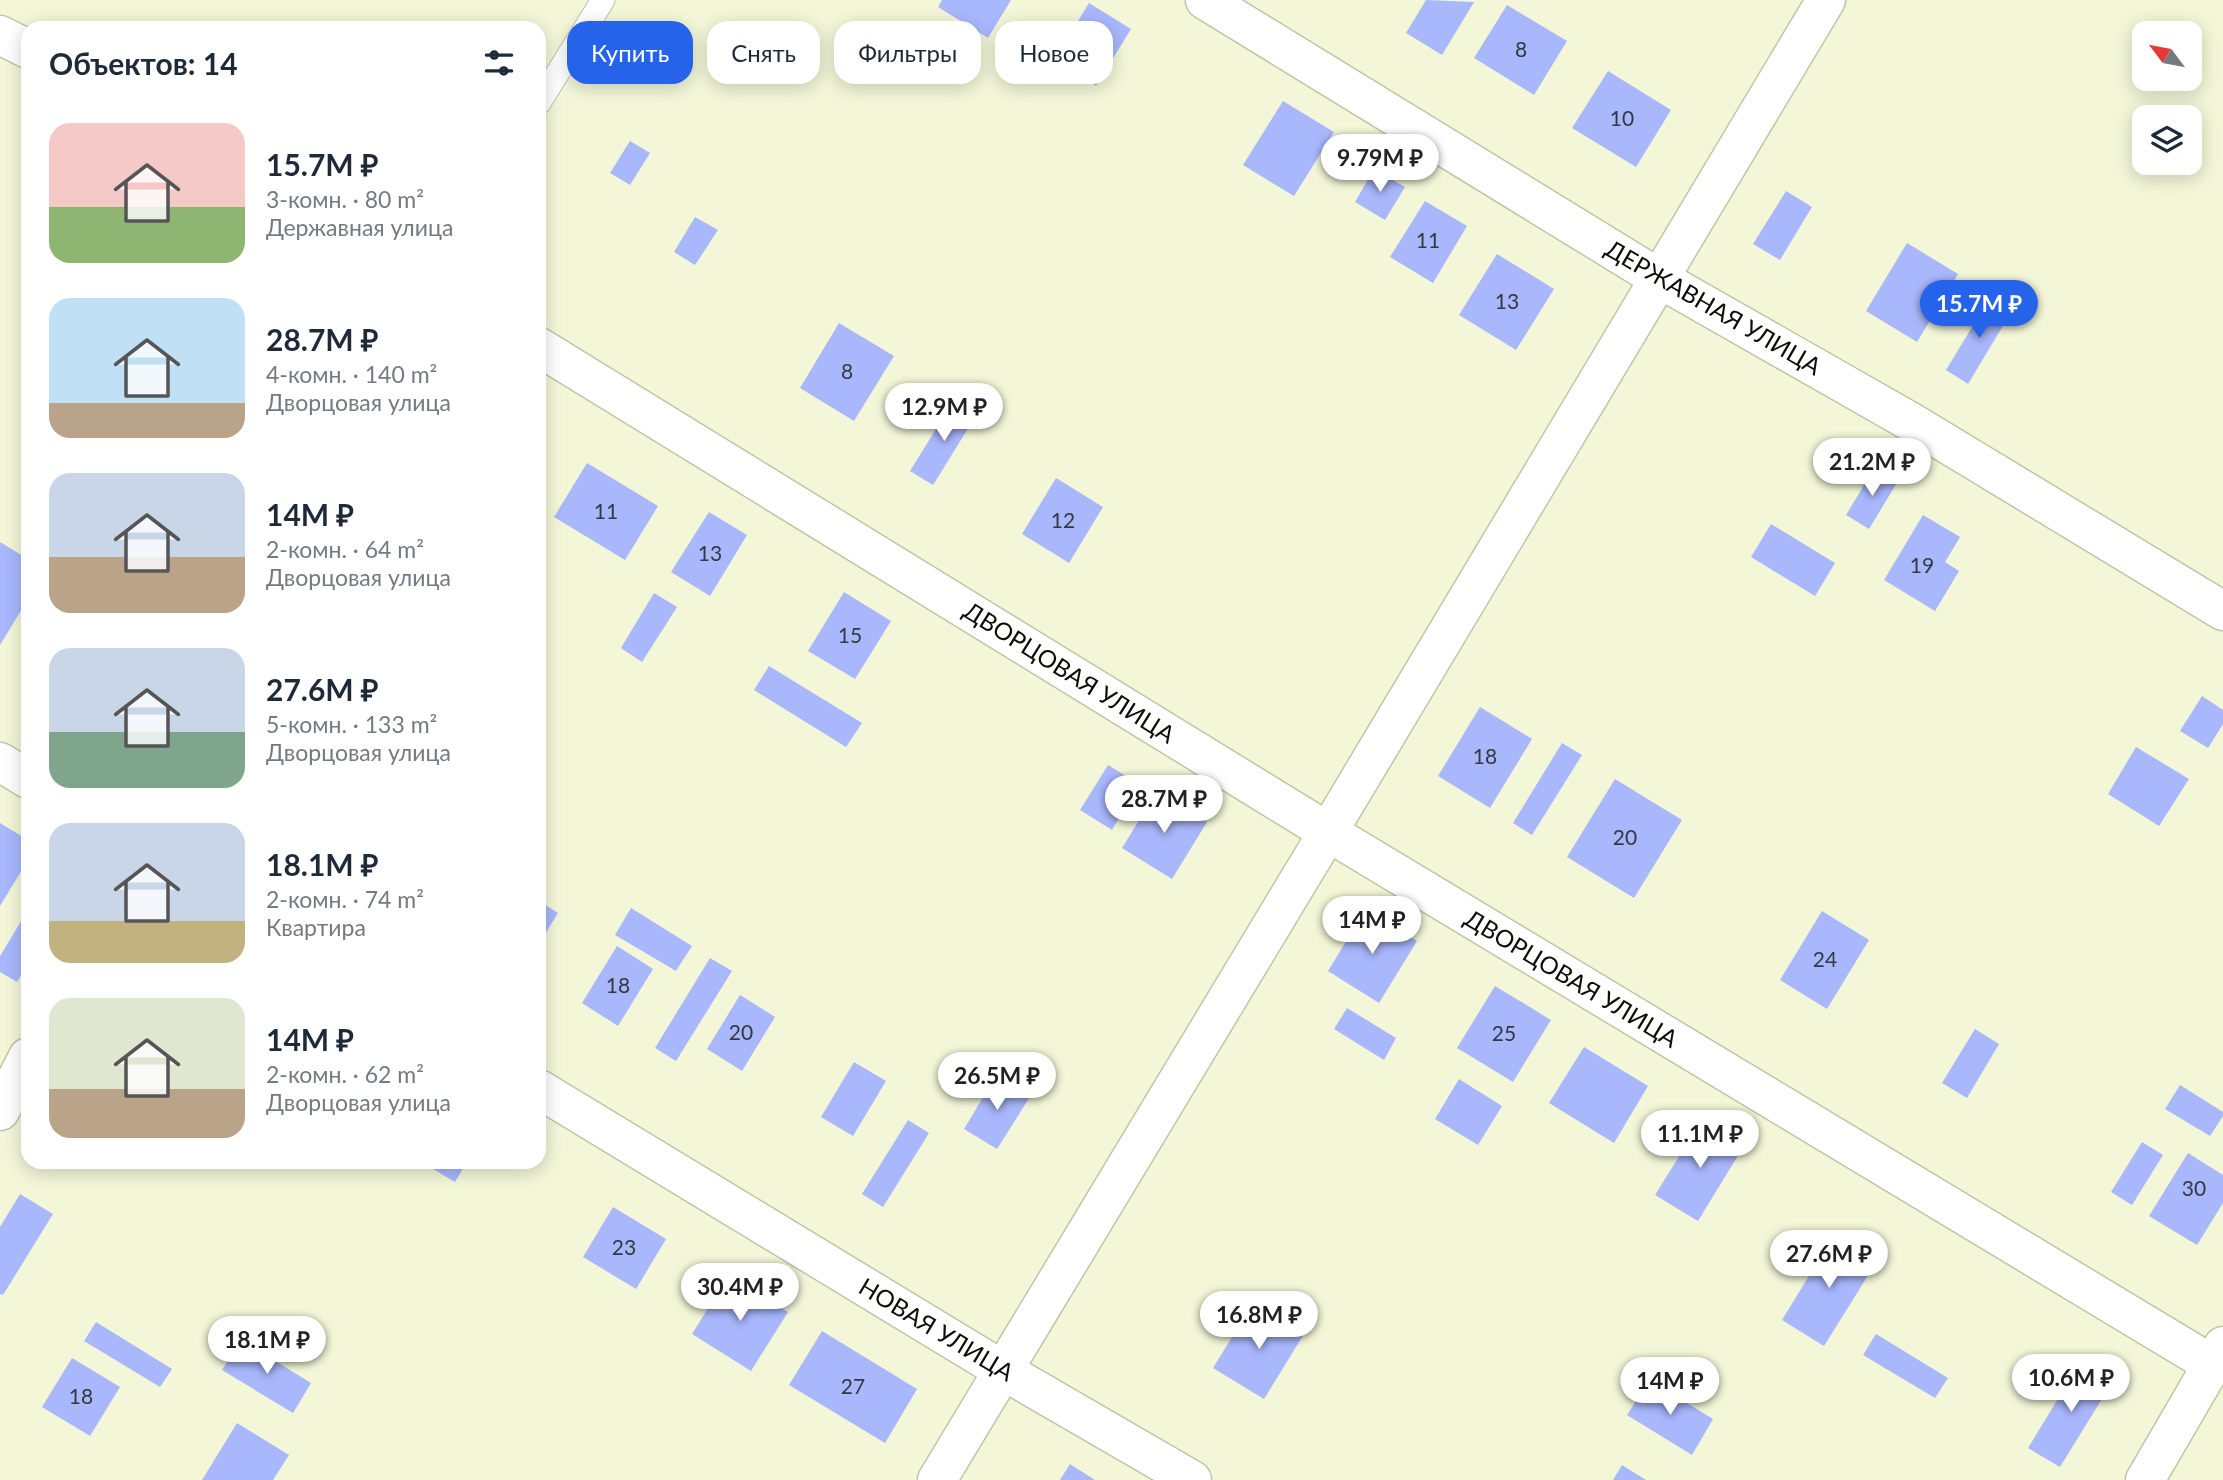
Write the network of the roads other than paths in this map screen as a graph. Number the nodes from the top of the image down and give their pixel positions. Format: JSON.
{"nodes":[{"id":1,"x":603,"y":0,"type":"edge"},
{"id":2,"x":1205,"y":0,"type":"edge"},
{"id":3,"x":1826,"y":0,"type":"edge"},
{"id":4,"x":0,"y":35,"type":"edge"},
{"id":5,"x":21,"y":46,"type":"edge"},
{"id":6,"x":546,"y":92,"type":"edge"},
{"id":7,"x":1660,"y":279,"type":"junction"},
{"id":8,"x":546,"y":351,"type":"edge"},
{"id":9,"x":2223,"y":611,"type":"edge"},
{"id":10,"x":0,"y":762,"type":"edge"},
{"id":11,"x":21,"y":775,"type":"edge"},
{"id":12,"x":1328,"y":832,"type":"junction"},
{"id":13,"x":21,"y":1070,"type":"edge"},
{"id":14,"x":546,"y":1093,"type":"edge"},
{"id":15,"x":0,"y":1111,"type":"edge"},
{"id":16,"x":2218,"y":1355,"type":"edge"},
{"id":17,"x":1004,"y":1371,"type":"junction"},
{"id":18,"x":937,"y":1480,"type":"edge"},
{"id":19,"x":1192,"y":1480,"type":"edge"},
{"id":20,"x":2145,"y":1480,"type":"edge"}],
"edges":[{"from":1,"to":6,"type":"lane"},
{"from":2,"to":7,"type":"street","name":"ДЕРЖАВНАЯ УЛИЦА"},
{"from":3,"to":7,"type":"street"},
{"from":4,"to":5,"type":"street"},
{"from":7,"to":9,"type":"street","name":"ДЕРЖАВНАЯ УЛИЦА"},
{"from":7,"to":12,"type":"street"},
{"from":8,"to":12,"type":"street","name":"ДВОРЦОВАЯ УЛИЦА"},
{"from":10,"to":11,"type":"street"},
{"from":12,"to":16,"type":"street","name":"ДВОРЦОВАЯ УЛИЦА"},
{"from":12,"to":17,"type":"street"},
{"from":13,"to":15,"type":"street"},
{"from":14,"to":17,"type":"street","name":"НОВАЯ УЛИЦА"},
{"from":16,"to":20,"type":"street"},
{"from":17,"to":18,"type":"street"},
{"from":17,"to":19,"type":"street","name":"НОВАЯ УЛИЦА"}]}
